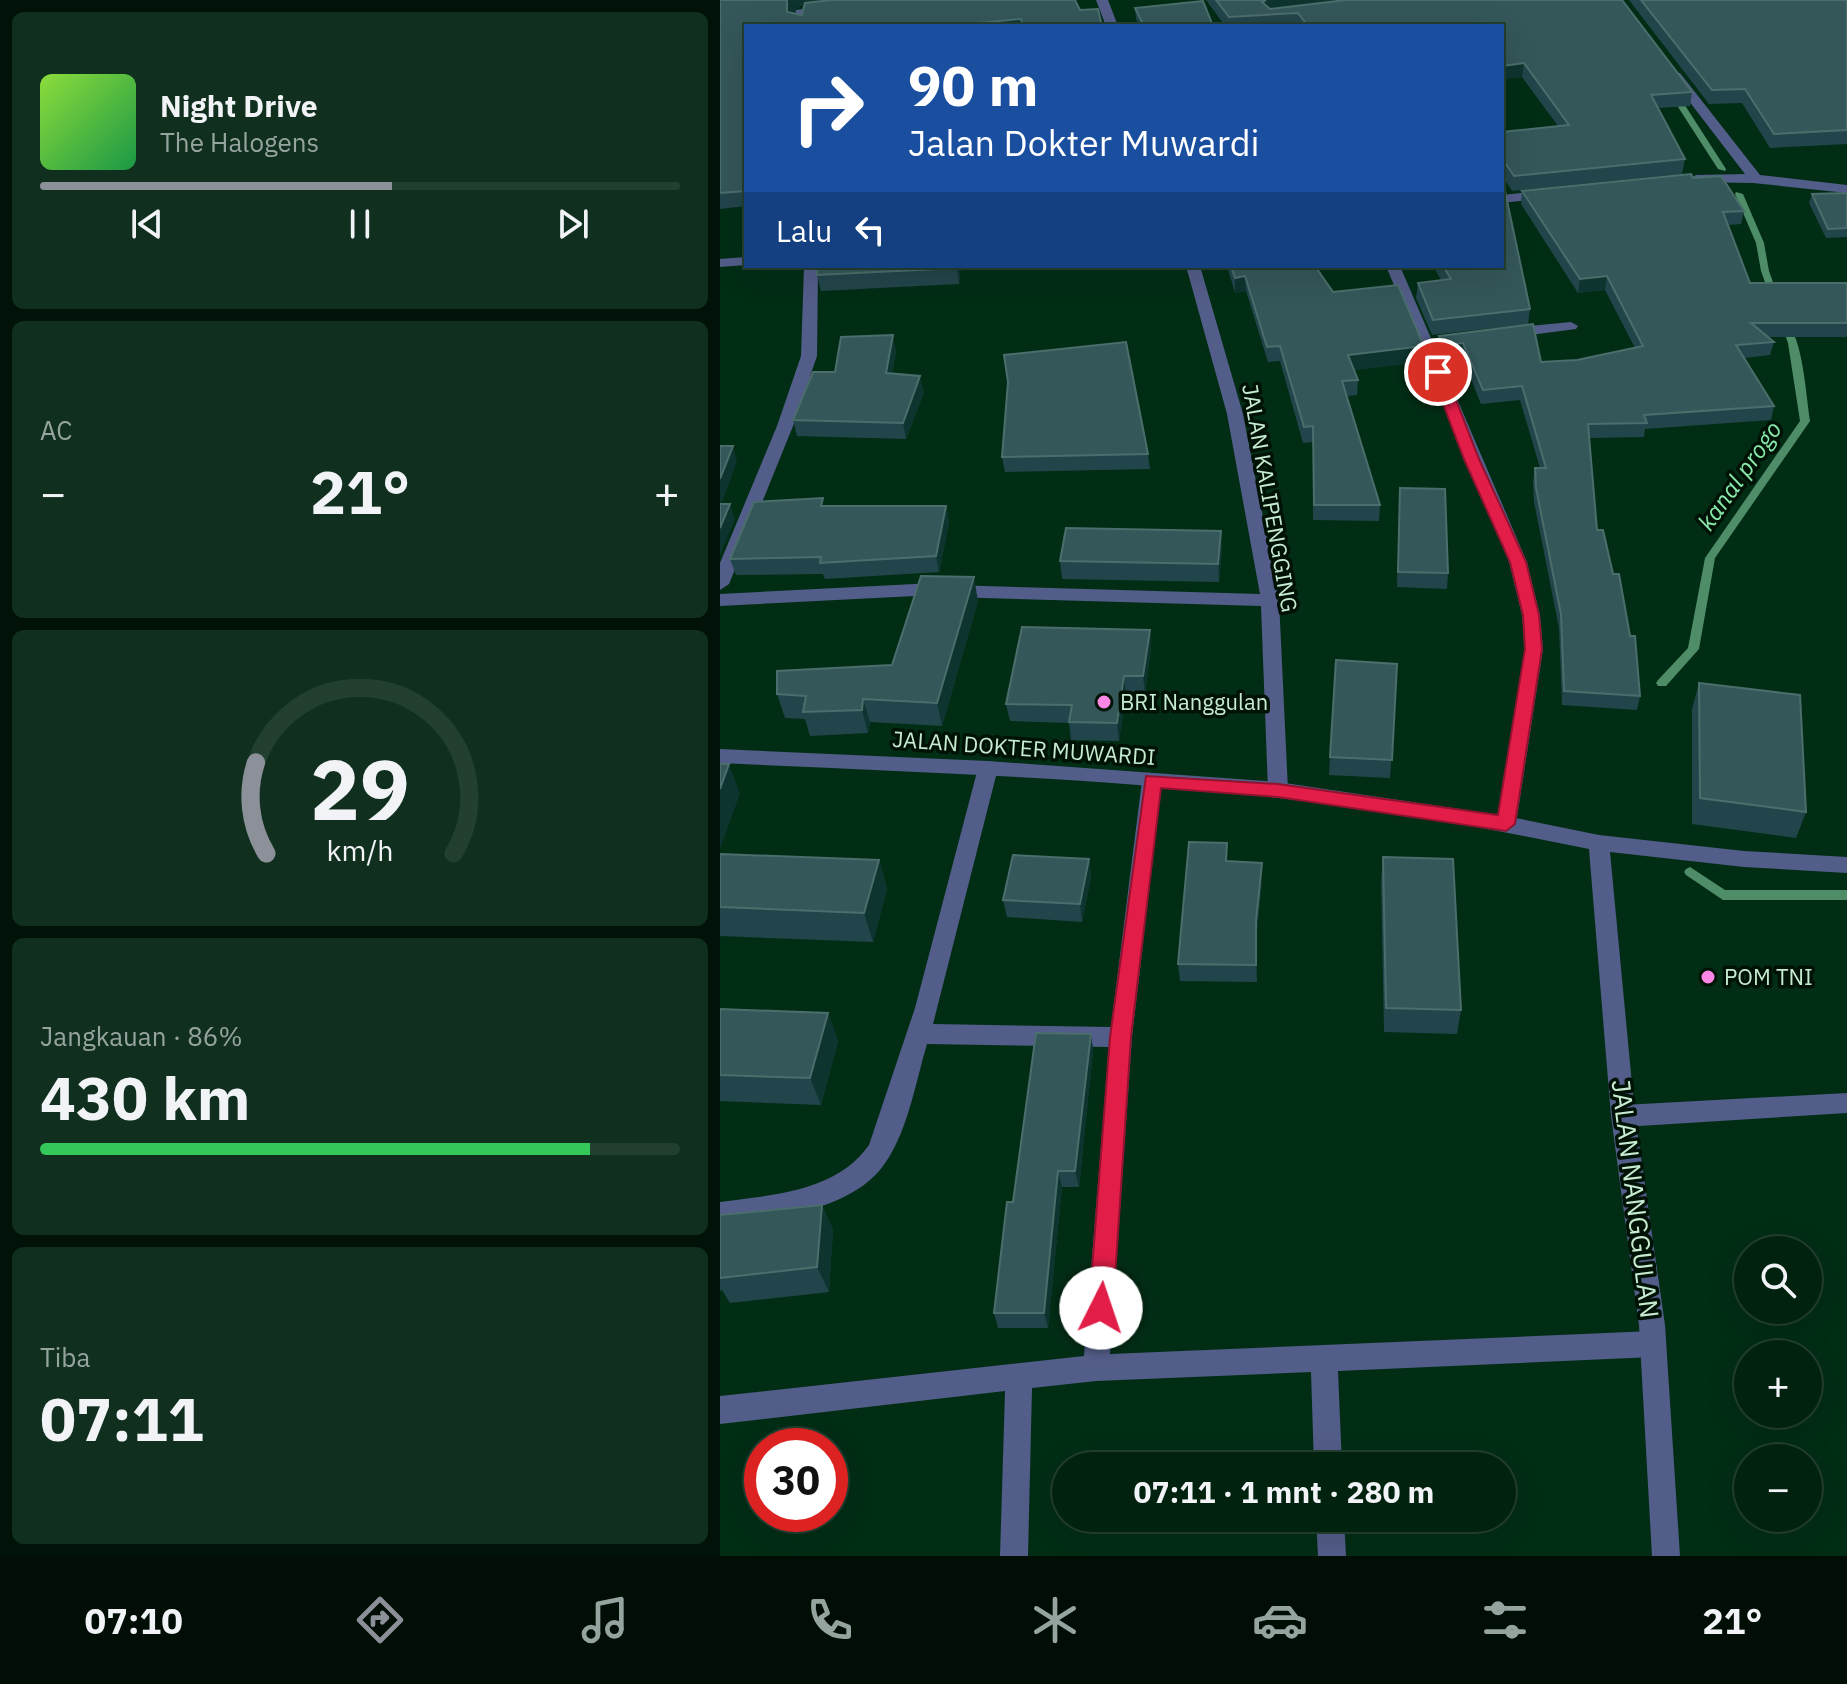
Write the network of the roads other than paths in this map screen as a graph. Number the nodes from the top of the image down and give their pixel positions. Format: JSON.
{"nodes":[{"id":1,"x":1102,"y":0,"type":"edge"},
{"id":2,"x":846,"y":6,"type":"edge"},
{"id":3,"x":799,"y":24,"type":"edge"},
{"id":4,"x":1111,"y":24,"type":"edge"},
{"id":5,"x":1666,"y":63,"type":"edge"},
{"id":6,"x":1754,"y":177,"type":"junction"},
{"id":7,"x":1681,"y":180,"type":"edge"},
{"id":8,"x":1847,"y":189,"type":"edge"},
{"id":9,"x":1562,"y":193,"type":"edge"},
{"id":10,"x":1504,"y":199,"type":"edge"},
{"id":11,"x":744,"y":261,"type":"edge"},
{"id":12,"x":720,"y":263,"type":"edge"},
{"id":13,"x":811,"y":268,"type":"edge"},
{"id":14,"x":1194,"y":268,"type":"edge"},
{"id":15,"x":1394,"y":268,"type":"edge"},
{"id":16,"x":1571,"y":326,"type":"dead end"},
{"id":17,"x":1487,"y":335,"type":"edge"},
{"id":18,"x":720,"y":584,"type":"edge"},
{"id":19,"x":720,"y":600,"type":"edge"},
{"id":20,"x":1270,"y":600,"type":"junction"},
{"id":21,"x":720,"y":756,"type":"edge"},
{"id":22,"x":988,"y":768,"type":"junction"},
{"id":23,"x":1152,"y":781,"type":"junction"},
{"id":24,"x":1278,"y":790,"type":"junction"},
{"id":25,"x":1506,"y":824,"type":"junction"},
{"id":26,"x":1599,"y":843,"type":"junction"},
{"id":27,"x":1847,"y":865,"type":"edge"},
{"id":28,"x":920,"y":1034,"type":"junction"},
{"id":29,"x":1121,"y":1037,"type":"junction"},
{"id":30,"x":1847,"y":1103,"type":"edge"},
{"id":31,"x":1623,"y":1116,"type":"junction"},
{"id":32,"x":720,"y":1213,"type":"edge"},
{"id":33,"x":1653,"y":1344,"type":"junction"},
{"id":34,"x":1324,"y":1356,"type":"junction"},
{"id":35,"x":1096,"y":1368,"type":"junction"},
{"id":36,"x":1019,"y":1375,"type":"junction"},
{"id":37,"x":720,"y":1410,"type":"edge"},
{"id":38,"x":1327,"y":1452,"type":"edge"},
{"id":39,"x":1331,"y":1532,"type":"edge"},
{"id":40,"x":1014,"y":1556,"type":"edge"},
{"id":41,"x":1332,"y":1556,"type":"edge"},
{"id":42,"x":1666,"y":1556,"type":"edge"}],
"edges":[{"from":1,"to":4,"type":"street"},
{"from":2,"to":3,"type":"street"},
{"from":5,"to":6,"type":"street"},
{"from":6,"to":7,"type":"street"},
{"from":6,"to":8,"type":"street"},
{"from":9,"to":10,"type":"street"},
{"from":11,"to":12,"type":"street"},
{"from":13,"to":18,"type":"street"},
{"from":14,"to":20,"type":"street","name":"JALAN KALIPENGGING"},
{"from":15,"to":25,"type":"street"},
{"from":16,"to":17,"type":"street"},
{"from":19,"to":20,"type":"street"},
{"from":20,"to":24,"type":"street","name":"JALAN KALIPENGGING"},
{"from":21,"to":22,"type":"street","name":"JALAN DOKTER MUWARDI"},
{"from":22,"to":23,"type":"street","name":"JALAN DOKTER MUWARDI"},
{"from":22,"to":28,"type":"street"},
{"from":23,"to":24,"type":"street","name":"JALAN DOKTER MUWARDI"},
{"from":23,"to":29,"type":"street"},
{"from":24,"to":25,"type":"street","name":"JALAN DOKTER MUWARDI"},
{"from":25,"to":26,"type":"street","name":"JALAN DOKTER MUWARDI"},
{"from":26,"to":27,"type":"street","name":"JALAN DOKTER MUWARDI"},
{"from":26,"to":31,"type":"street","name":"JALAN NANGGULAN"},
{"from":28,"to":29,"type":"street"},
{"from":28,"to":32,"type":"street"},
{"from":29,"to":35,"type":"street"},
{"from":30,"to":31,"type":"street"},
{"from":31,"to":33,"type":"street","name":"JALAN NANGGULAN"},
{"from":33,"to":34,"type":"street"},
{"from":33,"to":42,"type":"street","name":"JALAN NANGGULAN"},
{"from":34,"to":35,"type":"street"},
{"from":34,"to":38,"type":"street"},
{"from":35,"to":36,"type":"street"},
{"from":36,"to":37,"type":"street"},
{"from":36,"to":40,"type":"street"},
{"from":39,"to":41,"type":"street"}]}
